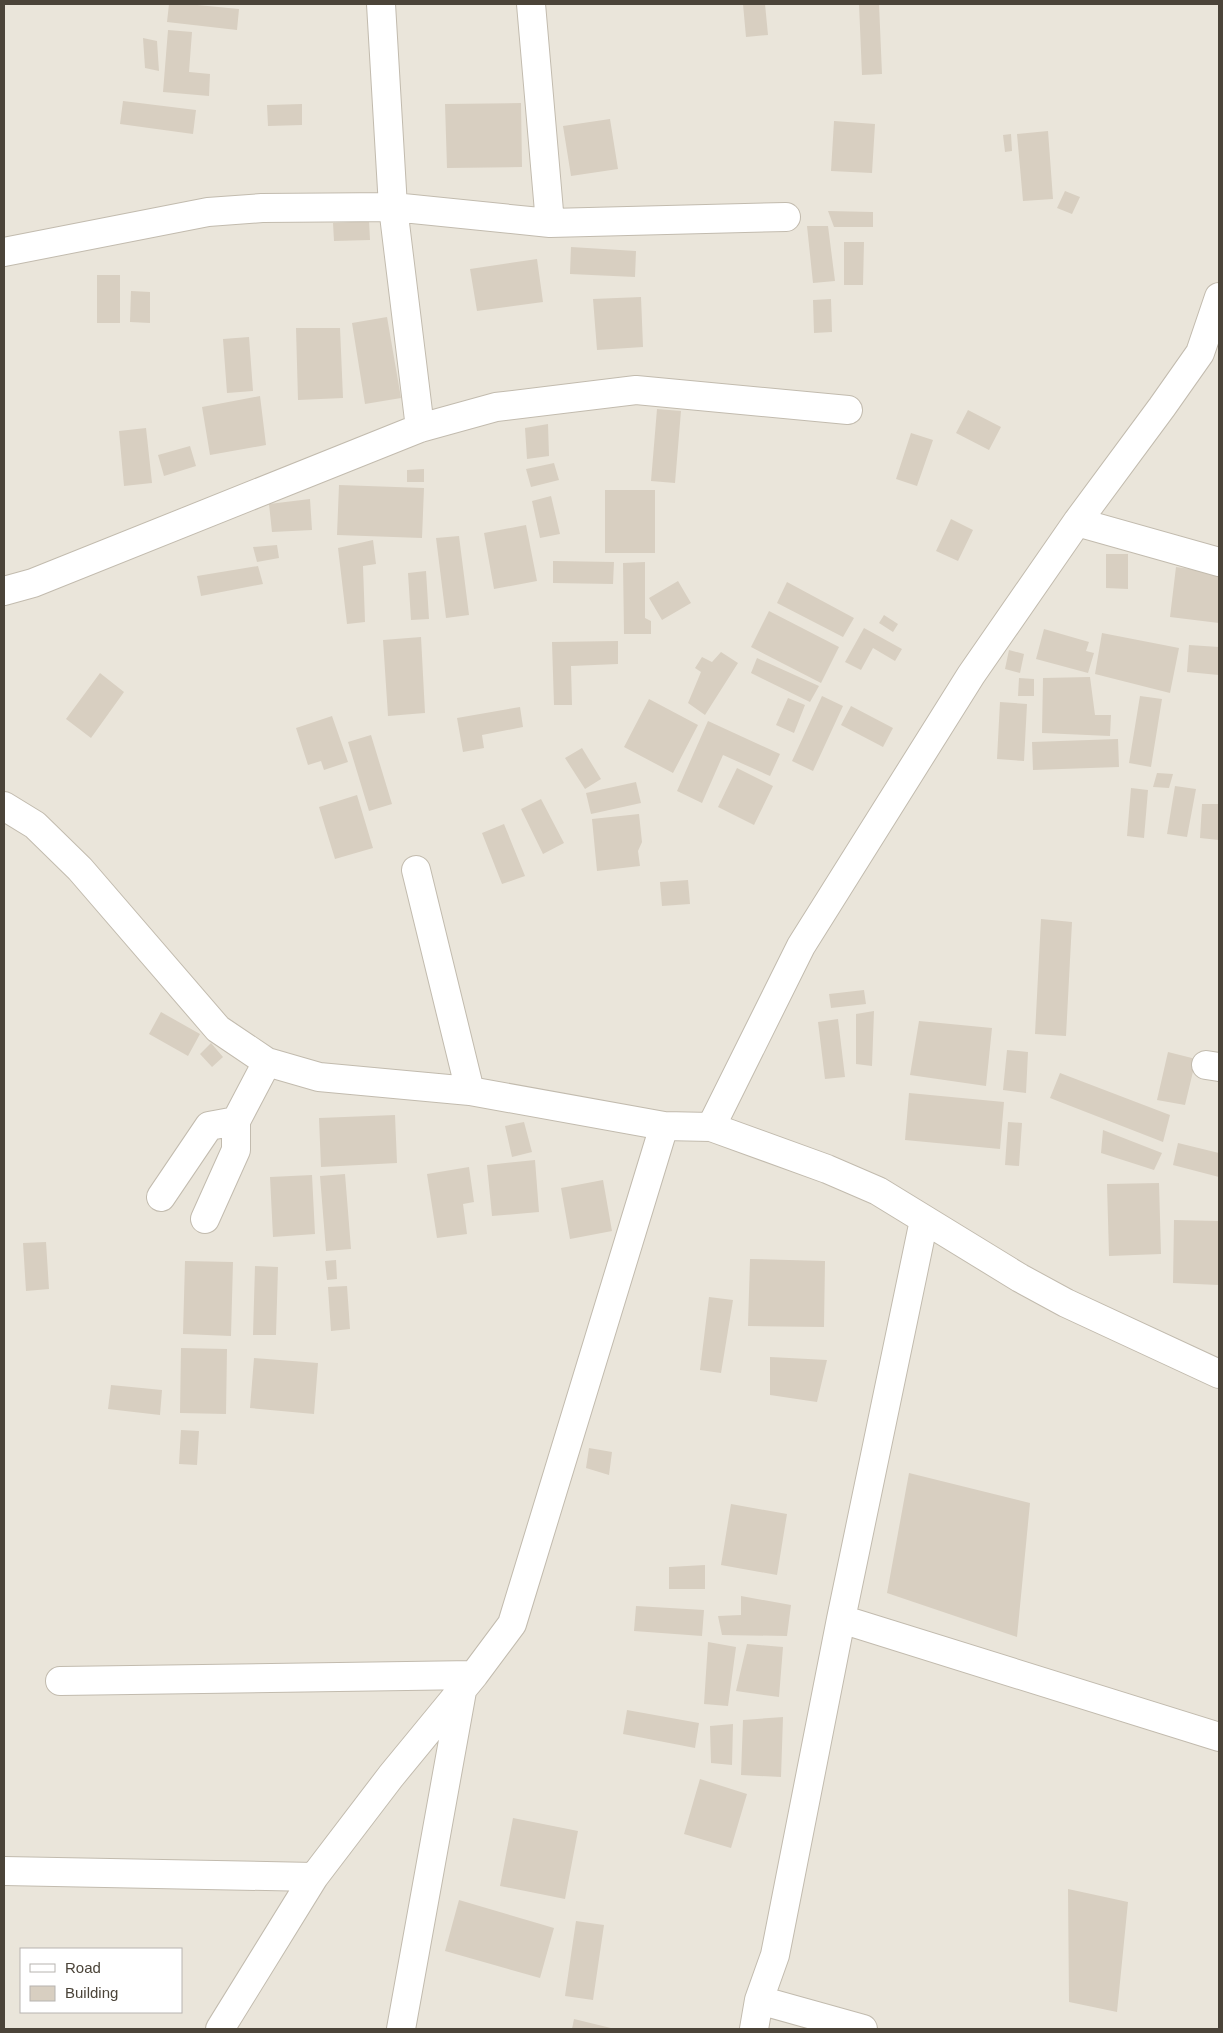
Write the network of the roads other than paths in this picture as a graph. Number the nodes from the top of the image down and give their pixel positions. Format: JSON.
{"nodes":[{"id":1,"x":381,"y":4,"type":"edge"},
{"id":2,"x":530,"y":4,"type":"edge"},
{"id":3,"x":393,"y":207,"type":"junction"},
{"id":4,"x":786,"y":217,"type":"dead end"},
{"id":5,"x":550,"y":223,"type":"junction"},
{"id":6,"x":4,"y":252,"type":"edge"},
{"id":7,"x":1219,"y":297,"type":"edge"},
{"id":8,"x":1210,"y":357,"type":"edge"},
{"id":9,"x":848,"y":410,"type":"dead end"},
{"id":10,"x":420,"y":428,"type":"junction"},
{"id":11,"x":1077,"y":522,"type":"junction"},
{"id":12,"x":1219,"y":562,"type":"edge"},
{"id":13,"x":4,"y":591,"type":"edge"},
{"id":14,"x":4,"y":806,"type":"edge"},
{"id":15,"x":416,"y":870,"type":"dead end"},
{"id":16,"x":268,"y":1062,"type":"junction"},
{"id":17,"x":470,"y":1091,"type":"junction"},
{"id":18,"x":236,"y":1121,"type":"junction"},
{"id":19,"x":664,"y":1126,"type":"junction"},
{"id":20,"x":710,"y":1127,"type":"junction"},
{"id":21,"x":160,"y":1198,"type":"dead end"},
{"id":22,"x":205,"y":1219,"type":"dead end"},
{"id":23,"x":924,"y":1220,"type":"junction"},
{"id":24,"x":1219,"y":1374,"type":"edge"},
{"id":25,"x":841,"y":1619,"type":"junction"},
{"id":26,"x":60,"y":1680,"type":"dead end"},
{"id":27,"x":468,"y":1683,"type":"junction"},
{"id":28,"x":1219,"y":1737,"type":"edge"},
{"id":29,"x":4,"y":1871,"type":"edge"},
{"id":30,"x":314,"y":1878,"type":"junction"},
{"id":31,"x":759,"y":2000,"type":"junction"},
{"id":32,"x":220,"y":2029,"type":"edge"},
{"id":33,"x":401,"y":2029,"type":"edge"},
{"id":34,"x":754,"y":2029,"type":"edge"},
{"id":35,"x":863,"y":2029,"type":"edge"}],
"edges":[{"from":1,"to":3,"type":"street"},
{"from":2,"to":5,"type":"street"},
{"from":3,"to":5,"type":"street"},
{"from":3,"to":6,"type":"street"},
{"from":3,"to":10,"type":"street"},
{"from":4,"to":5,"type":"street"},
{"from":7,"to":8,"type":"street"},
{"from":8,"to":11,"type":"street"},
{"from":9,"to":10,"type":"street"},
{"from":10,"to":13,"type":"street"},
{"from":11,"to":12,"type":"street"},
{"from":11,"to":20,"type":"street"},
{"from":14,"to":16,"type":"street"},
{"from":15,"to":17,"type":"street"},
{"from":16,"to":17,"type":"street"},
{"from":16,"to":18,"type":"street"},
{"from":17,"to":19,"type":"street"},
{"from":18,"to":21,"type":"street"},
{"from":18,"to":22,"type":"street"},
{"from":19,"to":20,"type":"street"},
{"from":19,"to":27,"type":"street"},
{"from":20,"to":23,"type":"street"},
{"from":23,"to":24,"type":"street"},
{"from":23,"to":25,"type":"street"},
{"from":25,"to":28,"type":"street"},
{"from":25,"to":31,"type":"street"},
{"from":26,"to":27,"type":"street"},
{"from":27,"to":30,"type":"street"},
{"from":27,"to":33,"type":"street"},
{"from":29,"to":30,"type":"street"},
{"from":30,"to":32,"type":"street"},
{"from":31,"to":34,"type":"street"},
{"from":31,"to":35,"type":"street"}]}
